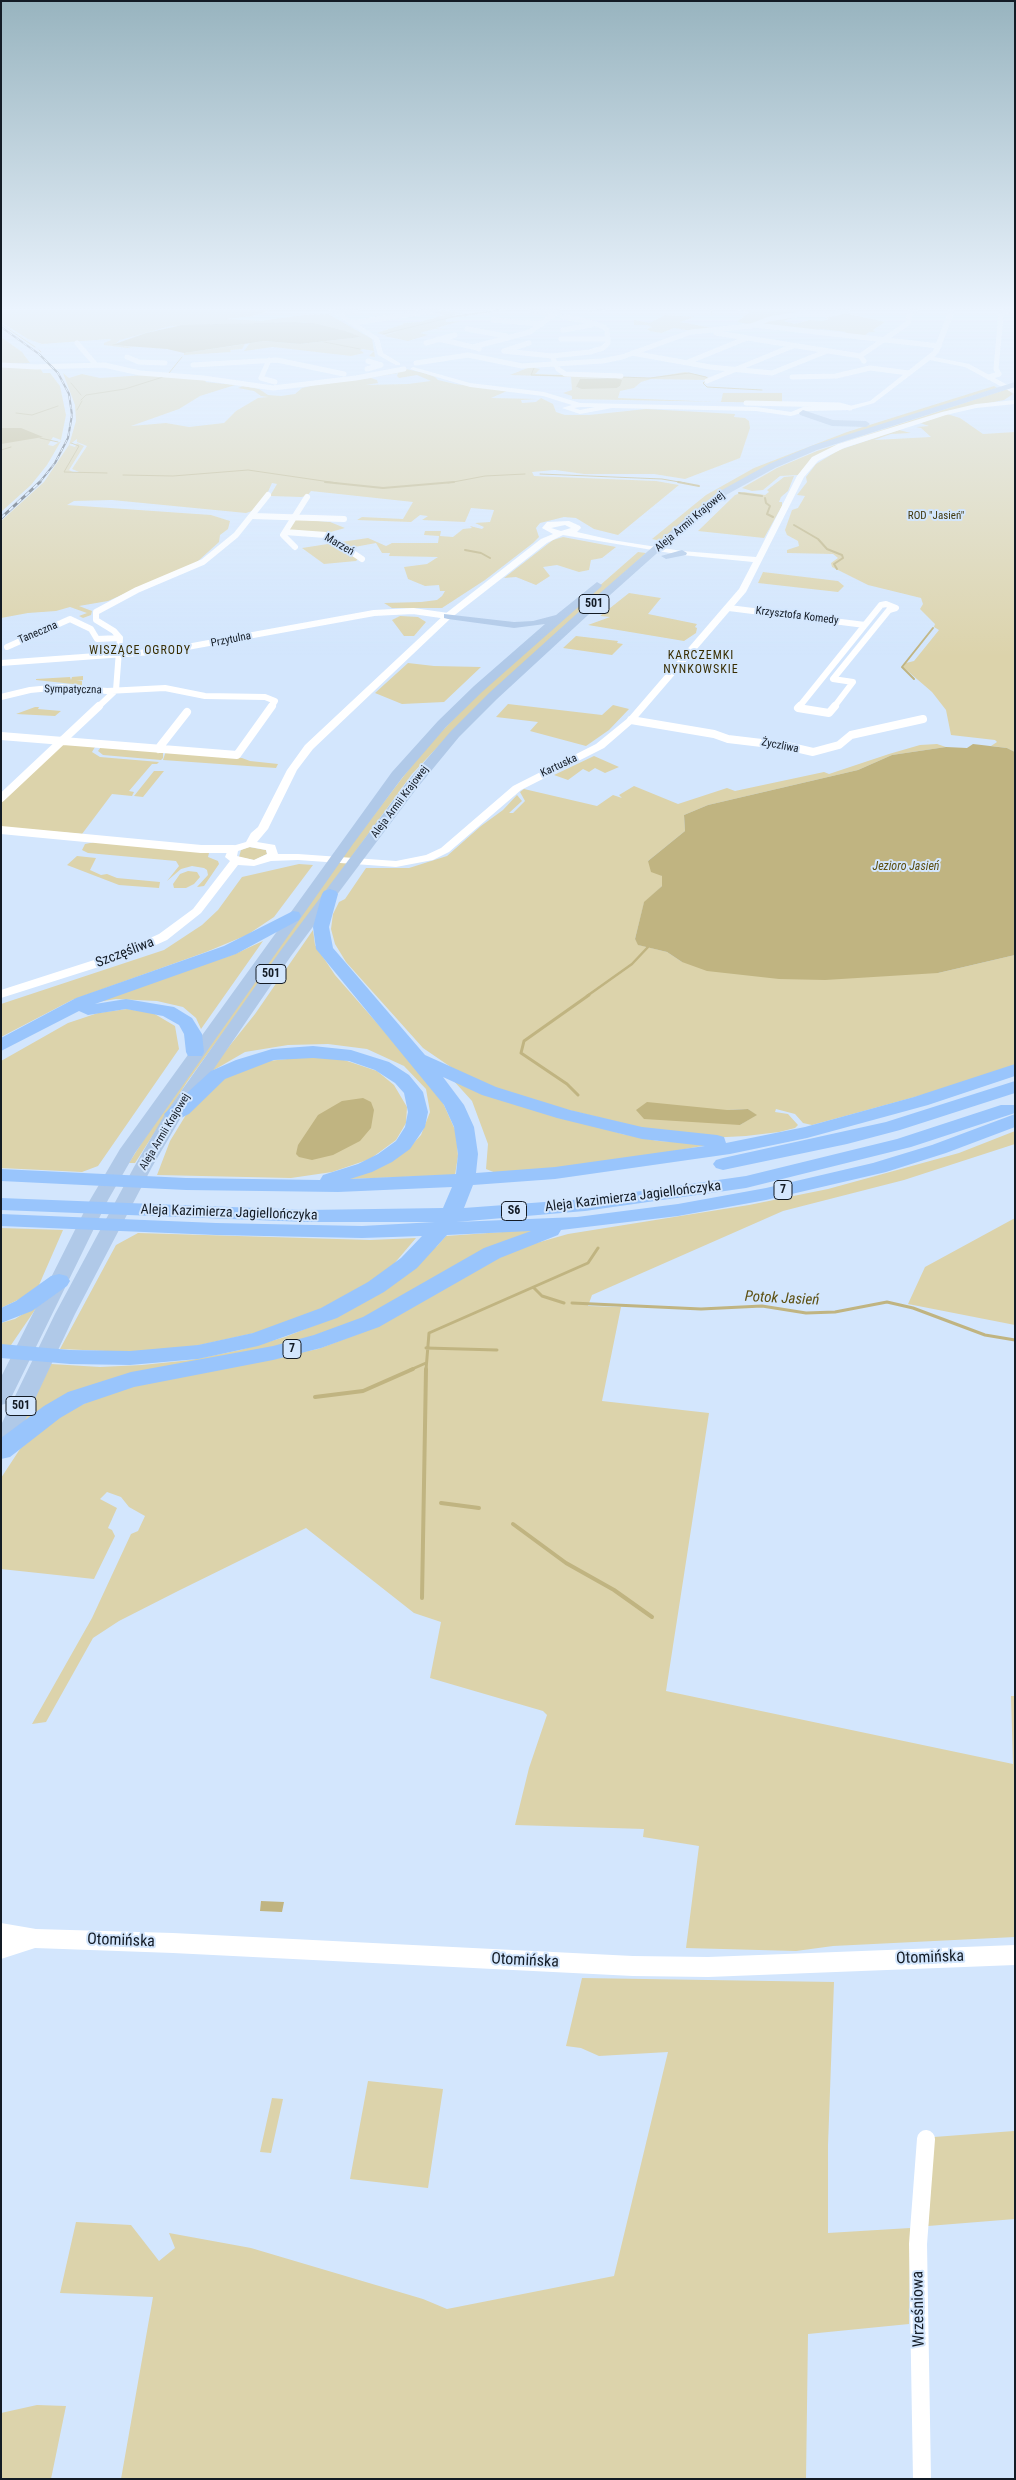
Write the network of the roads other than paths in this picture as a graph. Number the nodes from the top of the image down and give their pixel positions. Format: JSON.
{"nodes":[{"id":1,"x":827,"y":426,"type":"edge"},
{"id":2,"x":861,"y":426,"type":"edge"},
{"id":3,"x":888,"y":426,"type":"edge"},
{"id":4,"x":905,"y":426,"type":"edge"},
{"id":5,"x":808,"y":443,"type":"junction"},
{"id":6,"x":772,"y":466,"type":"junction"},
{"id":7,"x":706,"y":492,"type":"dead end"},
{"id":8,"x":268,"y":495,"type":"dead end"},
{"id":9,"x":307,"y":498,"type":"dead end"},
{"id":10,"x":253,"y":516,"type":"junction"},
{"id":11,"x":293,"y":518,"type":"junction"},
{"id":12,"x":344,"y":519,"type":"dead end"},
{"id":13,"x":550,"y":531,"type":"junction"},
{"id":14,"x":284,"y":532,"type":"junction"},
{"id":15,"x":568,"y":532,"type":"junction"},
{"id":16,"x":649,"y":539,"type":"dead end"},
{"id":17,"x":544,"y":541,"type":"junction"},
{"id":18,"x":295,"y":547,"type":"dead end"},
{"id":19,"x":678,"y":548,"type":"junction"},
{"id":20,"x":632,"y":554,"type":"dead end"},
{"id":21,"x":362,"y":559,"type":"dead end"},
{"id":22,"x":759,"y":560,"type":"junction"},
{"id":23,"x":603,"y":579,"type":"dead end"},
{"id":24,"x":728,"y":608,"type":"junction"},
{"id":25,"x":560,"y":616,"type":"junction"},
{"id":26,"x":447,"y":617,"type":"junction"},
{"id":27,"x":865,"y":625,"type":"junction"},
{"id":28,"x":120,"y":638,"type":"junction"},
{"id":29,"x":7,"y":646,"type":"dead end"},
{"id":30,"x":521,"y":651,"type":"junction"},
{"id":31,"x":120,"y":655,"type":"junction"},
{"id":32,"x":536,"y":656,"type":"junction"},
{"id":33,"x":1,"y":663,"type":"edge"},
{"id":34,"x":116,"y":690,"type":"junction"},
{"id":35,"x":1,"y":697,"type":"edge"},
{"id":36,"x":187,"y":712,"type":"dead end"},
{"id":37,"x":924,"y":719,"type":"dead end"},
{"id":38,"x":631,"y":720,"type":"junction"},
{"id":39,"x":1,"y":736,"type":"edge"},
{"id":40,"x":63,"y":741,"type":"junction"},
{"id":41,"x":158,"y":749,"type":"junction"},
{"id":42,"x":1,"y":782,"type":"edge"},
{"id":43,"x":16,"y":784,"type":"junction"},
{"id":44,"x":1,"y":798,"type":"edge"},
{"id":45,"x":263,"y":829,"type":"junction"},
{"id":46,"x":1,"y":830,"type":"edge"},
{"id":47,"x":250,"y":844,"type":"junction"},
{"id":48,"x":262,"y":844,"type":"junction"},
{"id":49,"x":273,"y":855,"type":"junction"},
{"id":50,"x":236,"y":857,"type":"junction"},
{"id":51,"x":330,"y":894,"type":"junction"},
{"id":52,"x":293,"y":916,"type":"junction"},
{"id":53,"x":1,"y":994,"type":"edge"},
{"id":54,"x":1,"y":1046,"type":"edge"},
{"id":55,"x":195,"y":1052,"type":"junction"},
{"id":56,"x":1,"y":1054,"type":"edge"},
{"id":57,"x":418,"y":1058,"type":"junction"},
{"id":58,"x":1015,"y":1070,"type":"edge"},
{"id":59,"x":1015,"y":1087,"type":"edge"},
{"id":60,"x":1015,"y":1106,"type":"edge"},
{"id":61,"x":174,"y":1114,"type":"junction"},
{"id":62,"x":1015,"y":1120,"type":"edge"},
{"id":63,"x":752,"y":1143,"type":"junction"},
{"id":64,"x":143,"y":1167,"type":"joint"},
{"id":65,"x":1,"y":1175,"type":"edge"},
{"id":66,"x":308,"y":1186,"type":"junction"},
{"id":67,"x":1,"y":1190,"type":"edge"},
{"id":68,"x":1,"y":1204,"type":"edge"},
{"id":69,"x":1,"y":1220,"type":"edge"},
{"id":70,"x":577,"y":1222,"type":"junction"},
{"id":71,"x":106,"y":1240,"type":"joint"},
{"id":72,"x":59,"y":1281,"type":"junction"},
{"id":73,"x":1,"y":1316,"type":"edge"},
{"id":74,"x":10,"y":1357,"type":"edge"},
{"id":75,"x":1,"y":1398,"type":"edge"},
{"id":76,"x":1,"y":1449,"type":"edge"},
{"id":77,"x":1,"y":1933,"type":"edge"},
{"id":78,"x":36,"y":1939,"type":"junction"},
{"id":79,"x":1,"y":1949,"type":"edge"},
{"id":80,"x":1015,"y":1955,"type":"edge"},
{"id":81,"x":926,"y":2139,"type":"dead end"},
{"id":82,"x":922,"y":2479,"type":"edge"}],
"edges":[{"from":1,"to":5,"type":"main road"},
{"from":2,"to":5,"type":"main road","name":"Aleja Armii Krajowej"},
{"from":3,"to":6,"type":"main road","name":"Aleja Armii Krajowej","number":"501"},
{"from":4,"to":22,"type":"street","name":"Kartuska"},
{"from":5,"to":7,"type":"main road","name":"Aleja Armii Krajowej"},
{"from":6,"to":19,"type":"main road"},
{"from":6,"to":32,"type":"main road","name":"Aleja Armii Krajowej","number":"501"},
{"from":8,"to":10,"type":"street"},
{"from":9,"to":11,"type":"street"},
{"from":10,"to":11,"type":"street"},
{"from":10,"to":28,"type":"street"},
{"from":11,"to":12,"type":"street"},
{"from":11,"to":14,"type":"street"},
{"from":13,"to":15,"type":"street"},
{"from":13,"to":15,"type":"street"},
{"from":13,"to":17,"type":"street"},
{"from":14,"to":18,"type":"street"},
{"from":14,"to":21,"type":"street","name":"Marzeń"},
{"from":15,"to":17,"type":"street"},
{"from":15,"to":19,"type":"street"},
{"from":16,"to":20,"type":"main road","name":"Aleja Armii Krajowej"},
{"from":17,"to":26,"type":"street"},
{"from":19,"to":22,"type":"street"},
{"from":19,"to":32,"type":"main road"},
{"from":22,"to":24,"type":"street","name":"Kartuska"},
{"from":23,"to":25,"type":"main road","name":"Aleja Armii Krajowej","number":"501"},
{"from":24,"to":27,"type":"street","name":"Krzysztofa Komedy"},
{"from":24,"to":38,"type":"street","name":"Kartuska"},
{"from":25,"to":26,"type":"main road"},
{"from":25,"to":30,"type":"main road","name":"Aleja Armii Krajowej","number":"501"},
{"from":26,"to":30,"type":"main road"},
{"from":26,"to":31,"type":"street","name":"Przytulna"},
{"from":26,"to":45,"type":"street"},
{"from":27,"to":27,"type":"street","name":"Krzysztofa Komedy"},
{"from":28,"to":29,"type":"street","name":"Taneczna"},
{"from":28,"to":31,"type":"street"},
{"from":30,"to":52,"type":"main road","name":"Aleja Armii Krajowej","number":"501"},
{"from":31,"to":33,"type":"street","name":"Przytulna"},
{"from":31,"to":34,"type":"street","name":"Sympatyczna"},
{"from":32,"to":51,"type":"main road","name":"Aleja Armii Krajowej","number":"501"},
{"from":34,"to":35,"type":"street","name":"Sympatyczna"},
{"from":34,"to":40,"type":"street","name":"Sympatyczna"},
{"from":34,"to":41,"type":"street","name":"Sympatyczna"},
{"from":36,"to":41,"type":"street"},
{"from":37,"to":38,"type":"street","name":"Życzliwa"},
{"from":38,"to":49,"type":"street","name":"Kartuska"},
{"from":39,"to":40,"type":"street"},
{"from":40,"to":41,"type":"street"},
{"from":40,"to":43,"type":"street","name":"Sympatyczna"},
{"from":42,"to":43,"type":"street"},
{"from":43,"to":44,"type":"street","name":"Sympatyczna"},
{"from":45,"to":47,"type":"street"},
{"from":45,"to":48,"type":"street"},
{"from":46,"to":50,"type":"street"},
{"from":47,"to":48,"type":"street"},
{"from":47,"to":50,"type":"street"},
{"from":48,"to":49,"type":"street"},
{"from":49,"to":50,"type":"street","name":"Kartuska"},
{"from":50,"to":53,"type":"street","name":"Szczęśliwa"},
{"from":51,"to":57,"type":"highway"},
{"from":51,"to":61,"type":"main road","name":"Aleja Armii Krajowej","number":"501"},
{"from":52,"to":54,"type":"highway"},
{"from":52,"to":55,"type":"main road","name":"Aleja Armii Krajowej","number":"501"},
{"from":55,"to":56,"type":"highway"},
{"from":55,"to":72,"type":"main road","name":"Aleja Armii Krajowej","number":"501"},
{"from":57,"to":63,"type":"highway"},
{"from":57,"to":74,"type":"highway"},
{"from":58,"to":63,"type":"highway"},
{"from":59,"to":67,"type":"highway","name":"Aleja Kazimierza Jagiellończyka","number":"S6"},
{"from":60,"to":68,"type":"highway","name":"Aleja Kazimierza Jagiellończyka","number":"S6"},
{"from":61,"to":64,"type":"main road","name":"Aleja Armii Krajowej","number":"501"},
{"from":61,"to":66,"type":"highway"},
{"from":62,"to":70,"type":"highway","number":"7"},
{"from":63,"to":66,"type":"highway"},
{"from":64,"to":71,"type":"main road","name":"Aleja Armii Krajowej","number":"501"},
{"from":65,"to":66,"type":"highway"},
{"from":69,"to":70,"type":"highway"},
{"from":70,"to":76,"type":"highway","number":"7"},
{"from":71,"to":76,"type":"main road","name":"Aleja Armii Krajowej","number":"501"},
{"from":72,"to":73,"type":"highway"},
{"from":72,"to":74,"type":"main road","name":"Aleja Armii Krajowej","number":"501"},
{"from":74,"to":75,"type":"main road","name":"Aleja Armii Krajowej","number":"501"},
{"from":77,"to":78,"type":"street","name":"Otomińska"},
{"from":78,"to":79,"type":"street","name":"Otomińska"},
{"from":78,"to":80,"type":"street","name":"Otomińska"},
{"from":81,"to":82,"type":"street","name":"Wrześniowa"}]}
